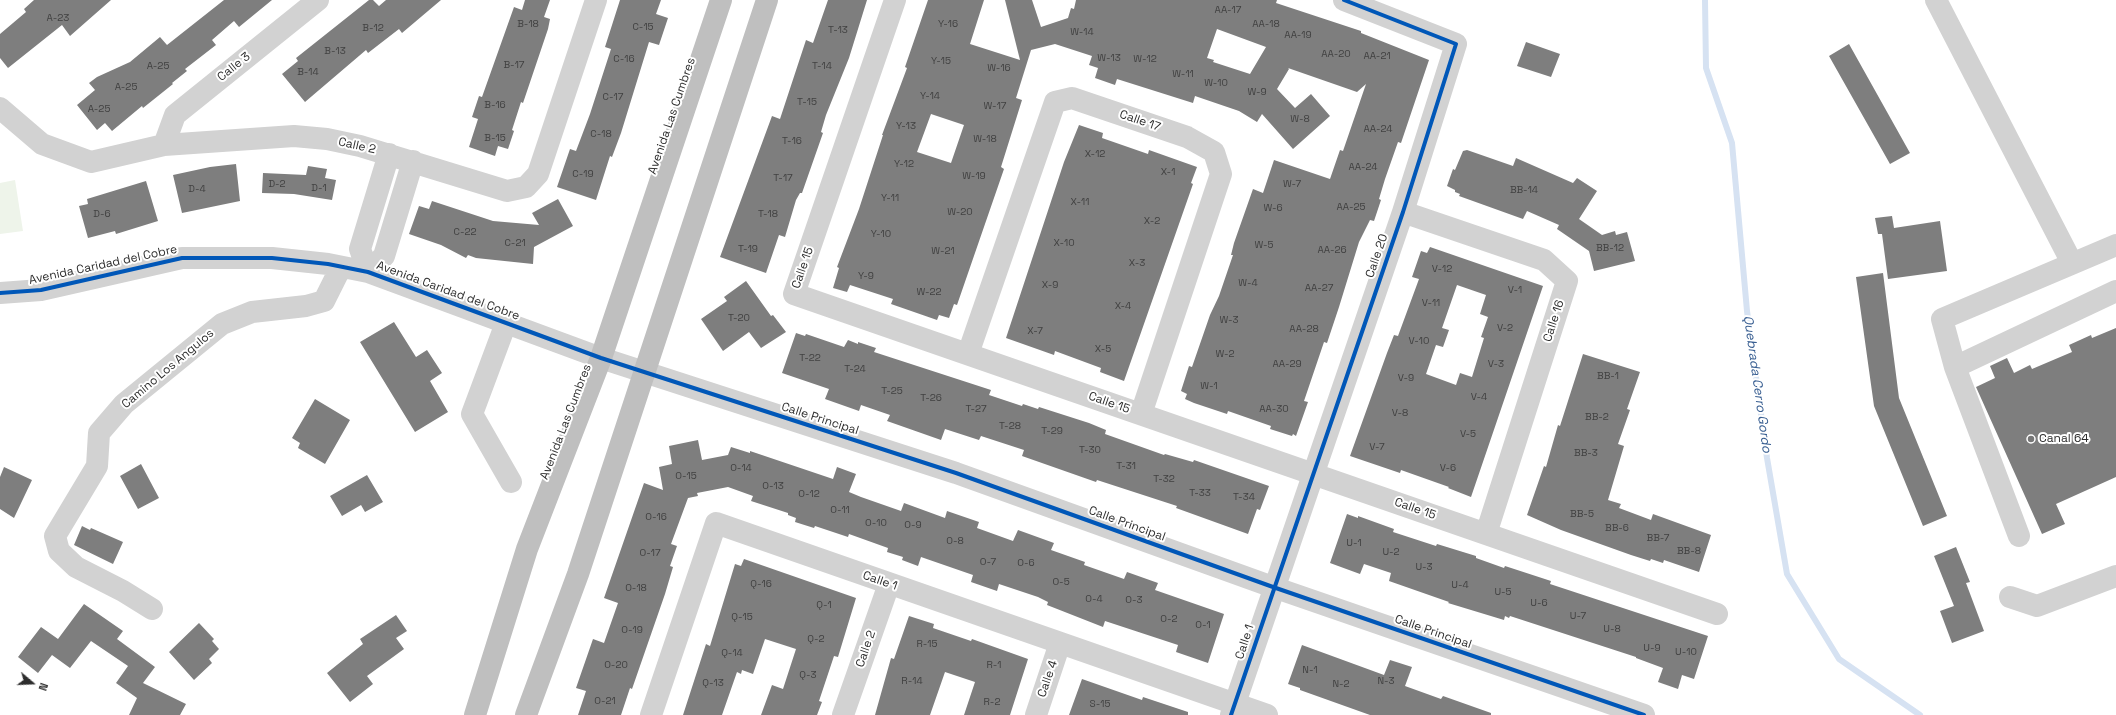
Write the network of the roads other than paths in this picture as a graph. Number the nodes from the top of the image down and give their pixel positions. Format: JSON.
{"nodes":[{"id":1,"x":318,"y":0,"type":"edge"},
{"id":2,"x":596,"y":0,"type":"edge"},
{"id":3,"x":721,"y":0,"type":"edge"},
{"id":4,"x":767,"y":0,"type":"edge"},
{"id":5,"x":895,"y":0,"type":"edge"},
{"id":6,"x":1344,"y":0,"type":"edge"},
{"id":7,"x":1936,"y":0,"type":"edge"},
{"id":8,"x":0,"y":108,"type":"edge"},
{"id":9,"x":164,"y":145,"type":"junction"},
{"id":10,"x":389,"y":154,"type":"junction"},
{"id":11,"x":413,"y":161,"type":"junction"},
{"id":12,"x":1403,"y":212,"type":"junction"},
{"id":13,"x":2116,"y":245,"type":"edge"},
{"id":14,"x":2072,"y":263,"type":"junction"},
{"id":15,"x":342,"y":267,"type":"junction"},
{"id":16,"x":368,"y":272,"type":"junction"},
{"id":17,"x":2116,"y":291,"type":"edge"},
{"id":18,"x":0,"y":293,"type":"edge"},
{"id":19,"x":506,"y":323,"type":"junction"},
{"id":20,"x":968,"y":354,"type":"junction"},
{"id":21,"x":601,"y":358,"type":"junction"},
{"id":22,"x":1955,"y":367,"type":"junction"},
{"id":23,"x":645,"y":373,"type":"junction"},
{"id":24,"x":1141,"y":414,"type":"junction"},
{"id":25,"x":1314,"y":473,"type":"junction"},
{"id":26,"x":511,"y":482,"type":"dead end"},
{"id":27,"x":1486,"y":534,"type":"junction"},
{"id":28,"x":2019,"y":536,"type":"dead end"},
{"id":29,"x":2116,"y":576,"type":"edge"},
{"id":30,"x":888,"y":584,"type":"junction"},
{"id":31,"x":1273,"y":587,"type":"junction"},
{"id":32,"x":2010,"y":597,"type":"dead end"},
{"id":33,"x":152,"y":609,"type":"dead end"},
{"id":34,"x":1717,"y":614,"type":"dead end"},
{"id":35,"x":1060,"y":643,"type":"junction"},
{"id":36,"x":1233,"y":709,"type":"edge"},
{"id":37,"x":475,"y":715,"type":"edge"},
{"id":38,"x":526,"y":715,"type":"edge"},
{"id":39,"x":651,"y":715,"type":"edge"},
{"id":40,"x":843,"y":715,"type":"edge"},
{"id":41,"x":1036,"y":715,"type":"edge"},
{"id":42,"x":1267,"y":715,"type":"edge"},
{"id":43,"x":1644,"y":715,"type":"edge"}],
"edges":[{"from":1,"to":9,"type":"street","name":"Calle 3"},
{"from":2,"to":11,"type":"street","name":"Calle 2"},
{"from":3,"to":21,"type":"highway","name":"Avenida Las Cumbres"},
{"from":4,"to":23,"type":"highway"},
{"from":5,"to":20,"type":"street","name":"Calle 15"},
{"from":6,"to":12,"type":"street","name":"Calle 20"},
{"from":7,"to":14,"type":"street"},
{"from":8,"to":9,"type":"street","name":"Calle 2"},
{"from":9,"to":10,"type":"street","name":"Calle 2"},
{"from":10,"to":11,"type":"street","name":"Calle 2"},
{"from":10,"to":16,"type":"street"},
{"from":11,"to":16,"type":"street"},
{"from":12,"to":25,"type":"street","name":"Calle 20"},
{"from":12,"to":27,"type":"street","name":"Calle 16"},
{"from":13,"to":14,"type":"street"},
{"from":14,"to":22,"type":"street"},
{"from":15,"to":16,"type":"street","name":"Avenida Caridad del Cobre"},
{"from":15,"to":18,"type":"street","name":"Avenida Caridad del Cobre"},
{"from":15,"to":33,"type":"street","name":"Camino Los Angulos"},
{"from":16,"to":19,"type":"street","name":"Avenida Caridad del Cobre"},
{"from":17,"to":22,"type":"street"},
{"from":19,"to":21,"type":"street","name":"Avenida Caridad del Cobre"},
{"from":19,"to":26,"type":"street"},
{"from":20,"to":24,"type":"street","name":"Calle 15"},
{"from":20,"to":24,"type":"street","name":"Calle 17"},
{"from":21,"to":23,"type":"street","name":"Calle Principal"},
{"from":21,"to":37,"type":"highway","name":"Avenida Las Cumbres"},
{"from":22,"to":28,"type":"street"},
{"from":23,"to":31,"type":"street","name":"Calle Principal"},
{"from":23,"to":38,"type":"highway"},
{"from":24,"to":25,"type":"street","name":"Calle 15"},
{"from":25,"to":27,"type":"street","name":"Calle 15"},
{"from":25,"to":31,"type":"street","name":"Calle 20"},
{"from":27,"to":34,"type":"street","name":"Calle 15"},
{"from":29,"to":32,"type":"street"},
{"from":30,"to":35,"type":"street","name":"Calle 1"},
{"from":30,"to":39,"type":"street","name":"Calle 1"},
{"from":30,"to":40,"type":"street","name":"Calle 2"},
{"from":31,"to":36,"type":"street","name":"Calle 1"},
{"from":31,"to":43,"type":"street","name":"Calle Principal"},
{"from":35,"to":36,"type":"street","name":"Calle 1"},
{"from":35,"to":41,"type":"street","name":"Calle 4"},
{"from":36,"to":42,"type":"street","name":"Calle 1"}]}
